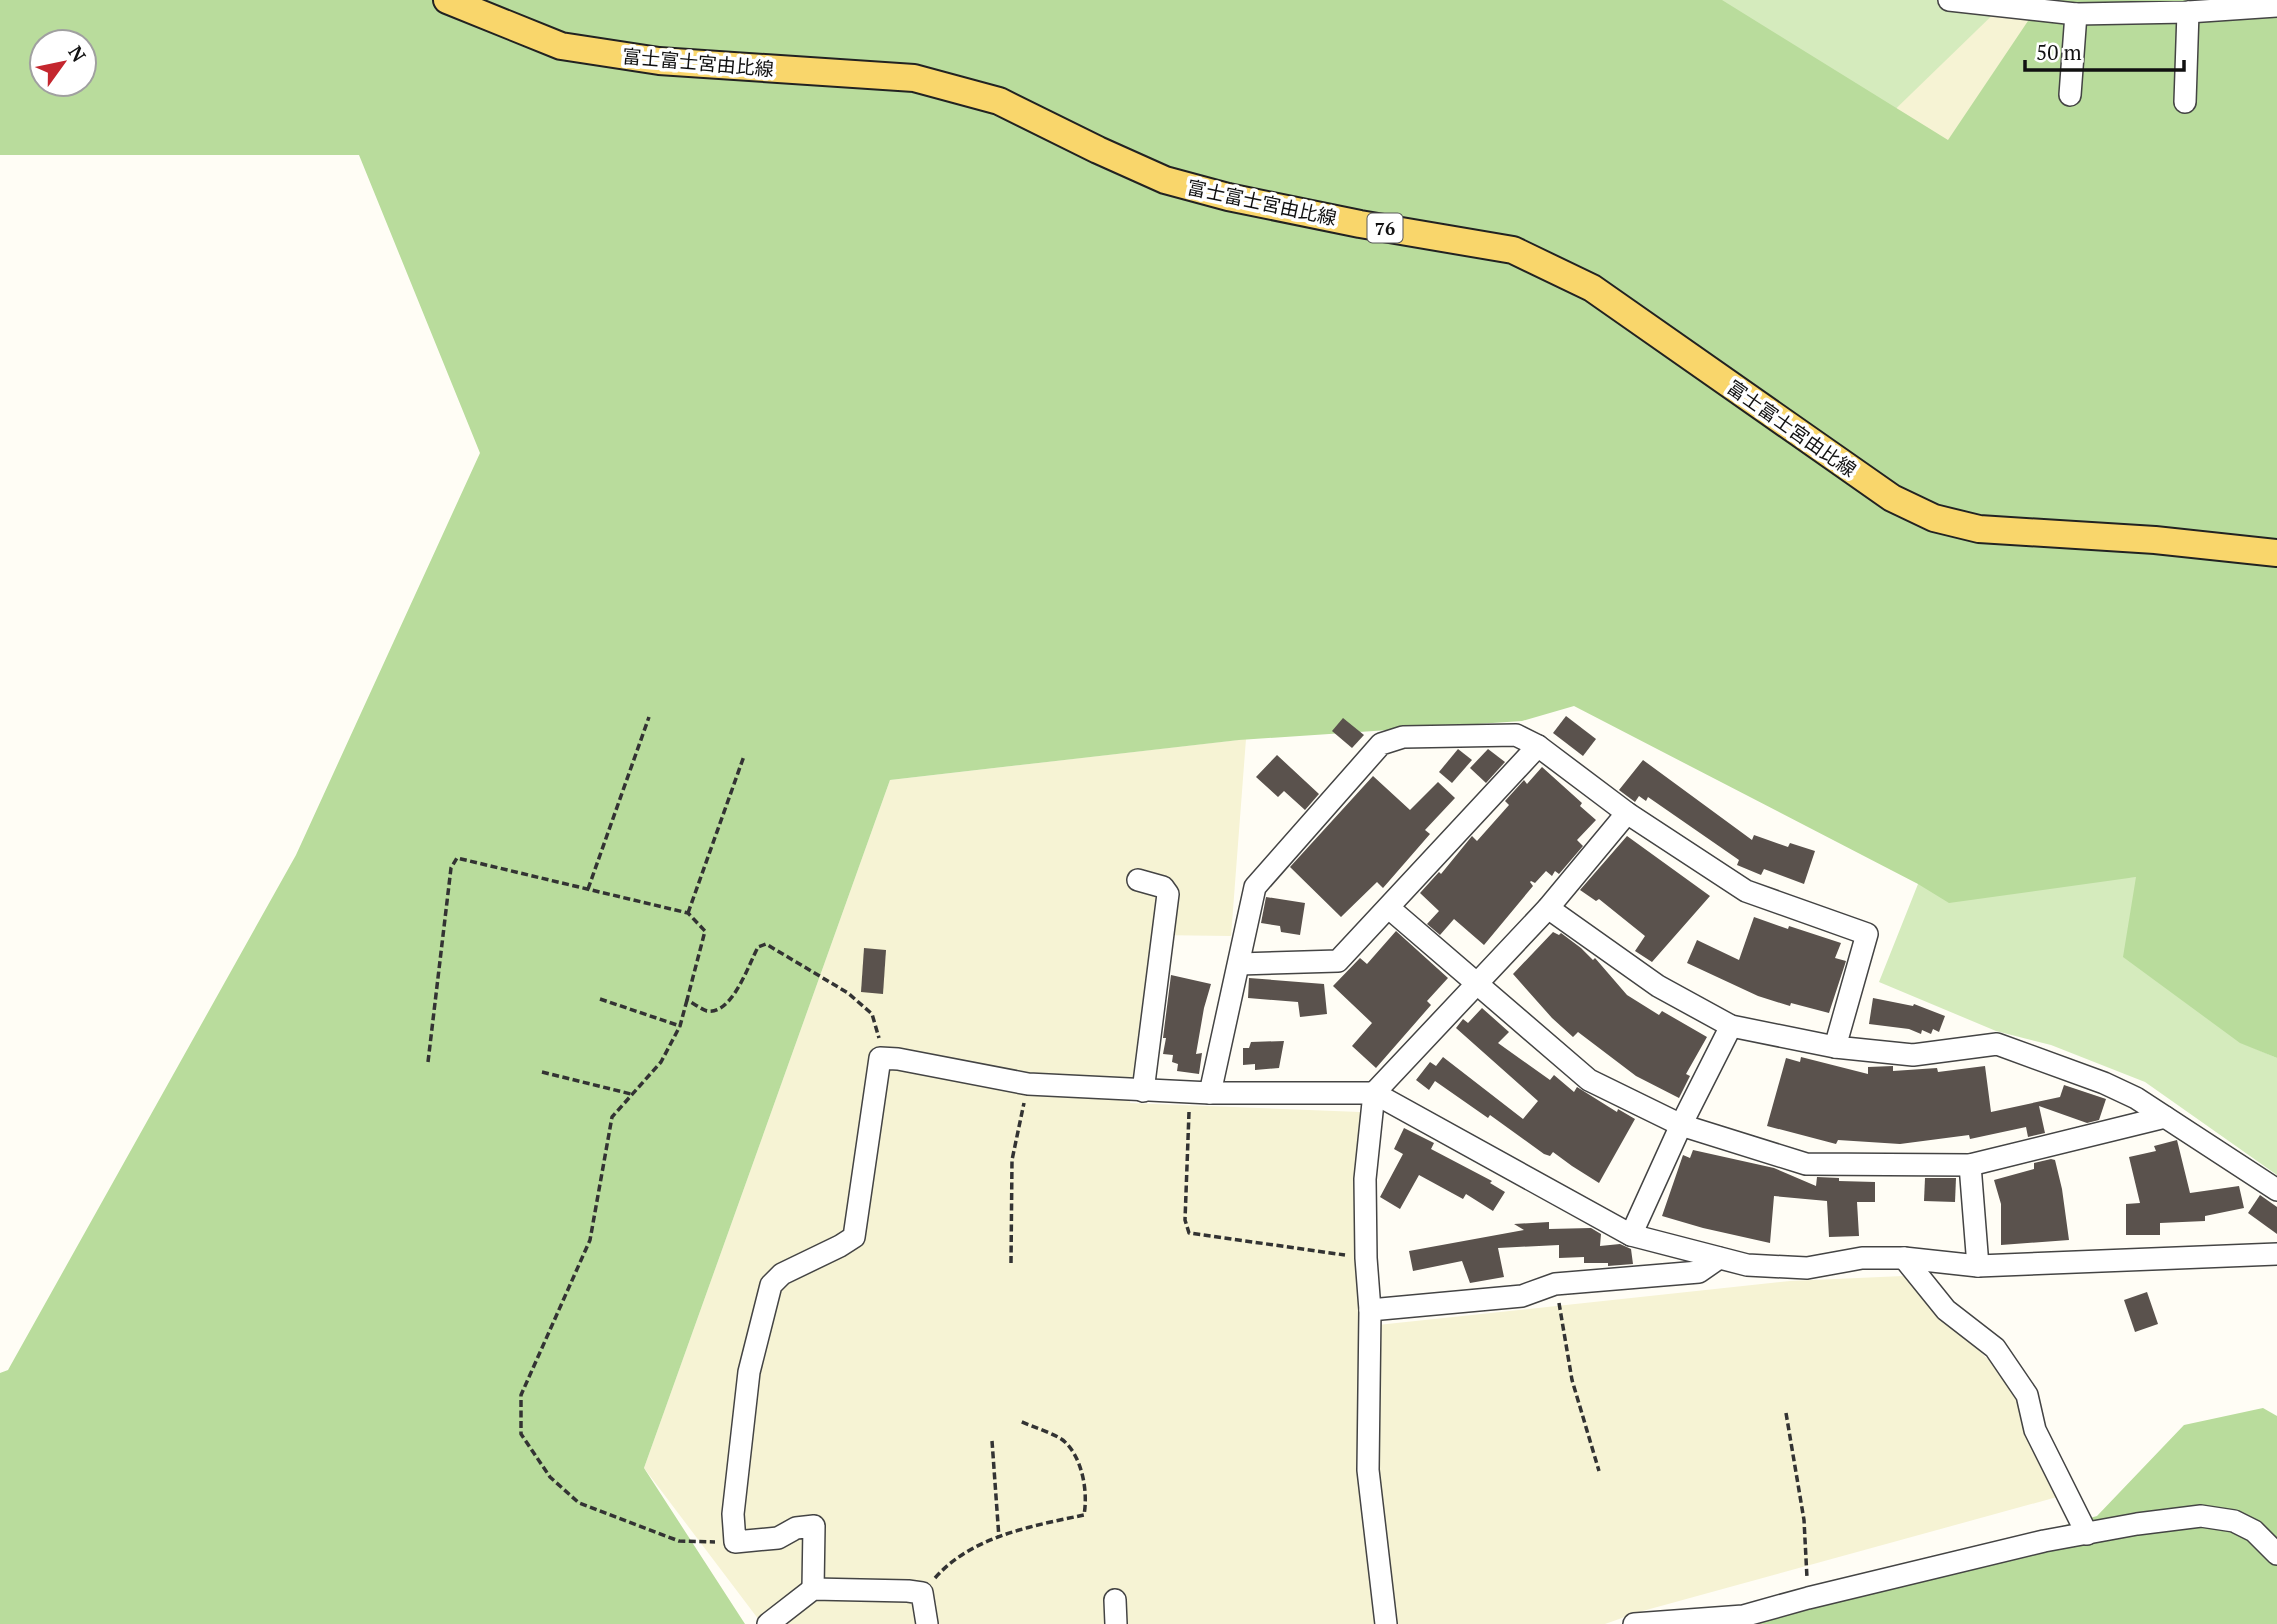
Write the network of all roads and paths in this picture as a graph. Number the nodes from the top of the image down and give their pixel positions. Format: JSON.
{"nodes":[{"id":1,"x":447,"y":0,"type":"edge"},
{"id":2,"x":1949,"y":0,"type":"edge"},
{"id":3,"x":2277,"y":6,"type":"edge"},
{"id":4,"x":2188,"y":12,"type":"junction"},
{"id":5,"x":2076,"y":14,"type":"junction"},
{"id":6,"x":2070,"y":95,"type":"dead end"},
{"id":7,"x":2185,"y":102,"type":"dead end"},
{"id":8,"x":2277,"y":553,"type":"edge"},
{"id":9,"x":649,"y":717,"type":"dead end"},
{"id":10,"x":1538,"y":746,"type":"junction"},
{"id":11,"x":744,"y":756,"type":"dead end"},
{"id":12,"x":1627,"y":813,"type":"junction"},
{"id":13,"x":1138,"y":880,"type":"dead end"},
{"id":14,"x":588,"y":889,"type":"junction"},
{"id":15,"x":1389,"y":908,"type":"junction"},
{"id":16,"x":1548,"y":908,"type":"junction"},
{"id":17,"x":688,"y":913,"type":"junction"},
{"id":18,"x":1239,"y":964,"type":"junction"},
{"id":19,"x":1476,"y":983,"type":"junction"},
{"id":20,"x":600,"y":999,"type":"dead end"},
{"id":21,"x":687,"y":1000,"type":"junction"},
{"id":22,"x":680,"y":1026,"type":"junction"},
{"id":23,"x":1731,"y":1026,"type":"junction"},
{"id":24,"x":1835,"y":1047,"type":"junction"},
{"id":25,"x":880,"y":1058,"type":"junction"},
{"id":26,"x":428,"y":1062,"type":"dead end"},
{"id":27,"x":542,"y":1072,"type":"dead end"},
{"id":28,"x":1028,"y":1084,"type":"junction"},
{"id":29,"x":1143,"y":1091,"type":"junction"},
{"id":30,"x":1201,"y":1093,"type":"junction"},
{"id":31,"x":1374,"y":1093,"type":"junction"},
{"id":32,"x":631,"y":1094,"type":"junction"},
{"id":33,"x":2165,"y":1117,"type":"junction"},
{"id":34,"x":1681,"y":1125,"type":"junction"},
{"id":35,"x":1970,"y":1164,"type":"junction"},
{"id":36,"x":2277,"y":1190,"type":"edge"},
{"id":37,"x":1631,"y":1235,"type":"junction"},
{"id":38,"x":2277,"y":1254,"type":"edge"},
{"id":39,"x":1366,"y":1258,"type":"junction"},
{"id":40,"x":1719,"y":1258,"type":"junction"},
{"id":41,"x":1904,"y":1258,"type":"junction"},
{"id":42,"x":1011,"y":1263,"type":"dead end"},
{"id":43,"x":1978,"y":1266,"type":"junction"},
{"id":44,"x":1555,"y":1284,"type":"junction"},
{"id":45,"x":1370,"y":1310,"type":"junction"},
{"id":46,"x":1786,"y":1413,"type":"dead end"},
{"id":47,"x":1020,"y":1421,"type":"dead end"},
{"id":48,"x":992,"y":1441,"type":"dead end"},
{"id":49,"x":1599,"y":1471,"type":"dead end"},
{"id":50,"x":2087,"y":1534,"type":"junction"},
{"id":51,"x":999,"y":1538,"type":"junction"},
{"id":52,"x":735,"y":1542,"type":"junction"},
{"id":53,"x":2277,"y":1554,"type":"edge"},
{"id":54,"x":813,"y":1589,"type":"junction"},
{"id":55,"x":922,"y":1593,"type":"junction"},
{"id":56,"x":1808,"y":1598,"type":"junction"},
{"id":57,"x":1115,"y":1600,"type":"dead end"},
{"id":58,"x":768,"y":1624,"type":"edge"},
{"id":59,"x":927,"y":1624,"type":"edge"},
{"id":60,"x":1116,"y":1624,"type":"edge"},
{"id":61,"x":1386,"y":1624,"type":"edge"},
{"id":62,"x":1634,"y":1624,"type":"edge"}],
"edges":[{"from":1,"to":8,"type":"main road","name":"富士富士宮由比線","number":"76"},
{"from":2,"to":5,"type":"street"},
{"from":3,"to":4,"type":"street"},
{"from":4,"to":5,"type":"street"},
{"from":4,"to":7,"type":"street"},
{"from":5,"to":6,"type":"street"},
{"from":9,"to":14,"type":"path"},
{"from":10,"to":12,"type":"street"},
{"from":10,"to":15,"type":"street"},
{"from":10,"to":18,"type":"street"},
{"from":11,"to":17,"type":"path"},
{"from":12,"to":16,"type":"street"},
{"from":12,"to":24,"type":"street"},
{"from":13,"to":29,"type":"street"},
{"from":14,"to":17,"type":"path"},
{"from":14,"to":26,"type":"path"},
{"from":15,"to":18,"type":"street"},
{"from":15,"to":19,"type":"street"},
{"from":16,"to":19,"type":"street"},
{"from":16,"to":23,"type":"street"},
{"from":17,"to":21,"type":"path"},
{"from":18,"to":30,"type":"street"},
{"from":19,"to":31,"type":"street"},
{"from":19,"to":34,"type":"street"},
{"from":20,"to":22,"type":"path"},
{"from":21,"to":22,"type":"path"},
{"from":21,"to":25,"type":"path"},
{"from":22,"to":32,"type":"path"},
{"from":23,"to":24,"type":"street"},
{"from":23,"to":34,"type":"street"},
{"from":24,"to":33,"type":"street"},
{"from":25,"to":28,"type":"street"},
{"from":25,"to":52,"type":"street"},
{"from":27,"to":32,"type":"path"},
{"from":28,"to":29,"type":"street"},
{"from":28,"to":42,"type":"path"},
{"from":29,"to":30,"type":"street"},
{"from":30,"to":31,"type":"street"},
{"from":30,"to":39,"type":"path"},
{"from":31,"to":37,"type":"street"},
{"from":31,"to":39,"type":"street"},
{"from":32,"to":52,"type":"path"},
{"from":33,"to":35,"type":"street"},
{"from":33,"to":36,"type":"street"},
{"from":34,"to":35,"type":"street"},
{"from":34,"to":37,"type":"street"},
{"from":35,"to":43,"type":"street"},
{"from":37,"to":40,"type":"street"},
{"from":38,"to":43,"type":"street"},
{"from":39,"to":45,"type":"street"},
{"from":40,"to":41,"type":"street"},
{"from":40,"to":44,"type":"street"},
{"from":41,"to":43,"type":"street"},
{"from":41,"to":50,"type":"street"},
{"from":44,"to":45,"type":"street"},
{"from":44,"to":49,"type":"path"},
{"from":45,"to":61,"type":"street"},
{"from":46,"to":56,"type":"path"},
{"from":47,"to":51,"type":"path"},
{"from":48,"to":51,"type":"path"},
{"from":50,"to":53,"type":"street"},
{"from":50,"to":56,"type":"street"},
{"from":51,"to":55,"type":"path"},
{"from":52,"to":54,"type":"street"},
{"from":54,"to":55,"type":"street"},
{"from":54,"to":58,"type":"street"},
{"from":55,"to":59,"type":"street"},
{"from":56,"to":62,"type":"street"},
{"from":57,"to":60,"type":"street"}]}
